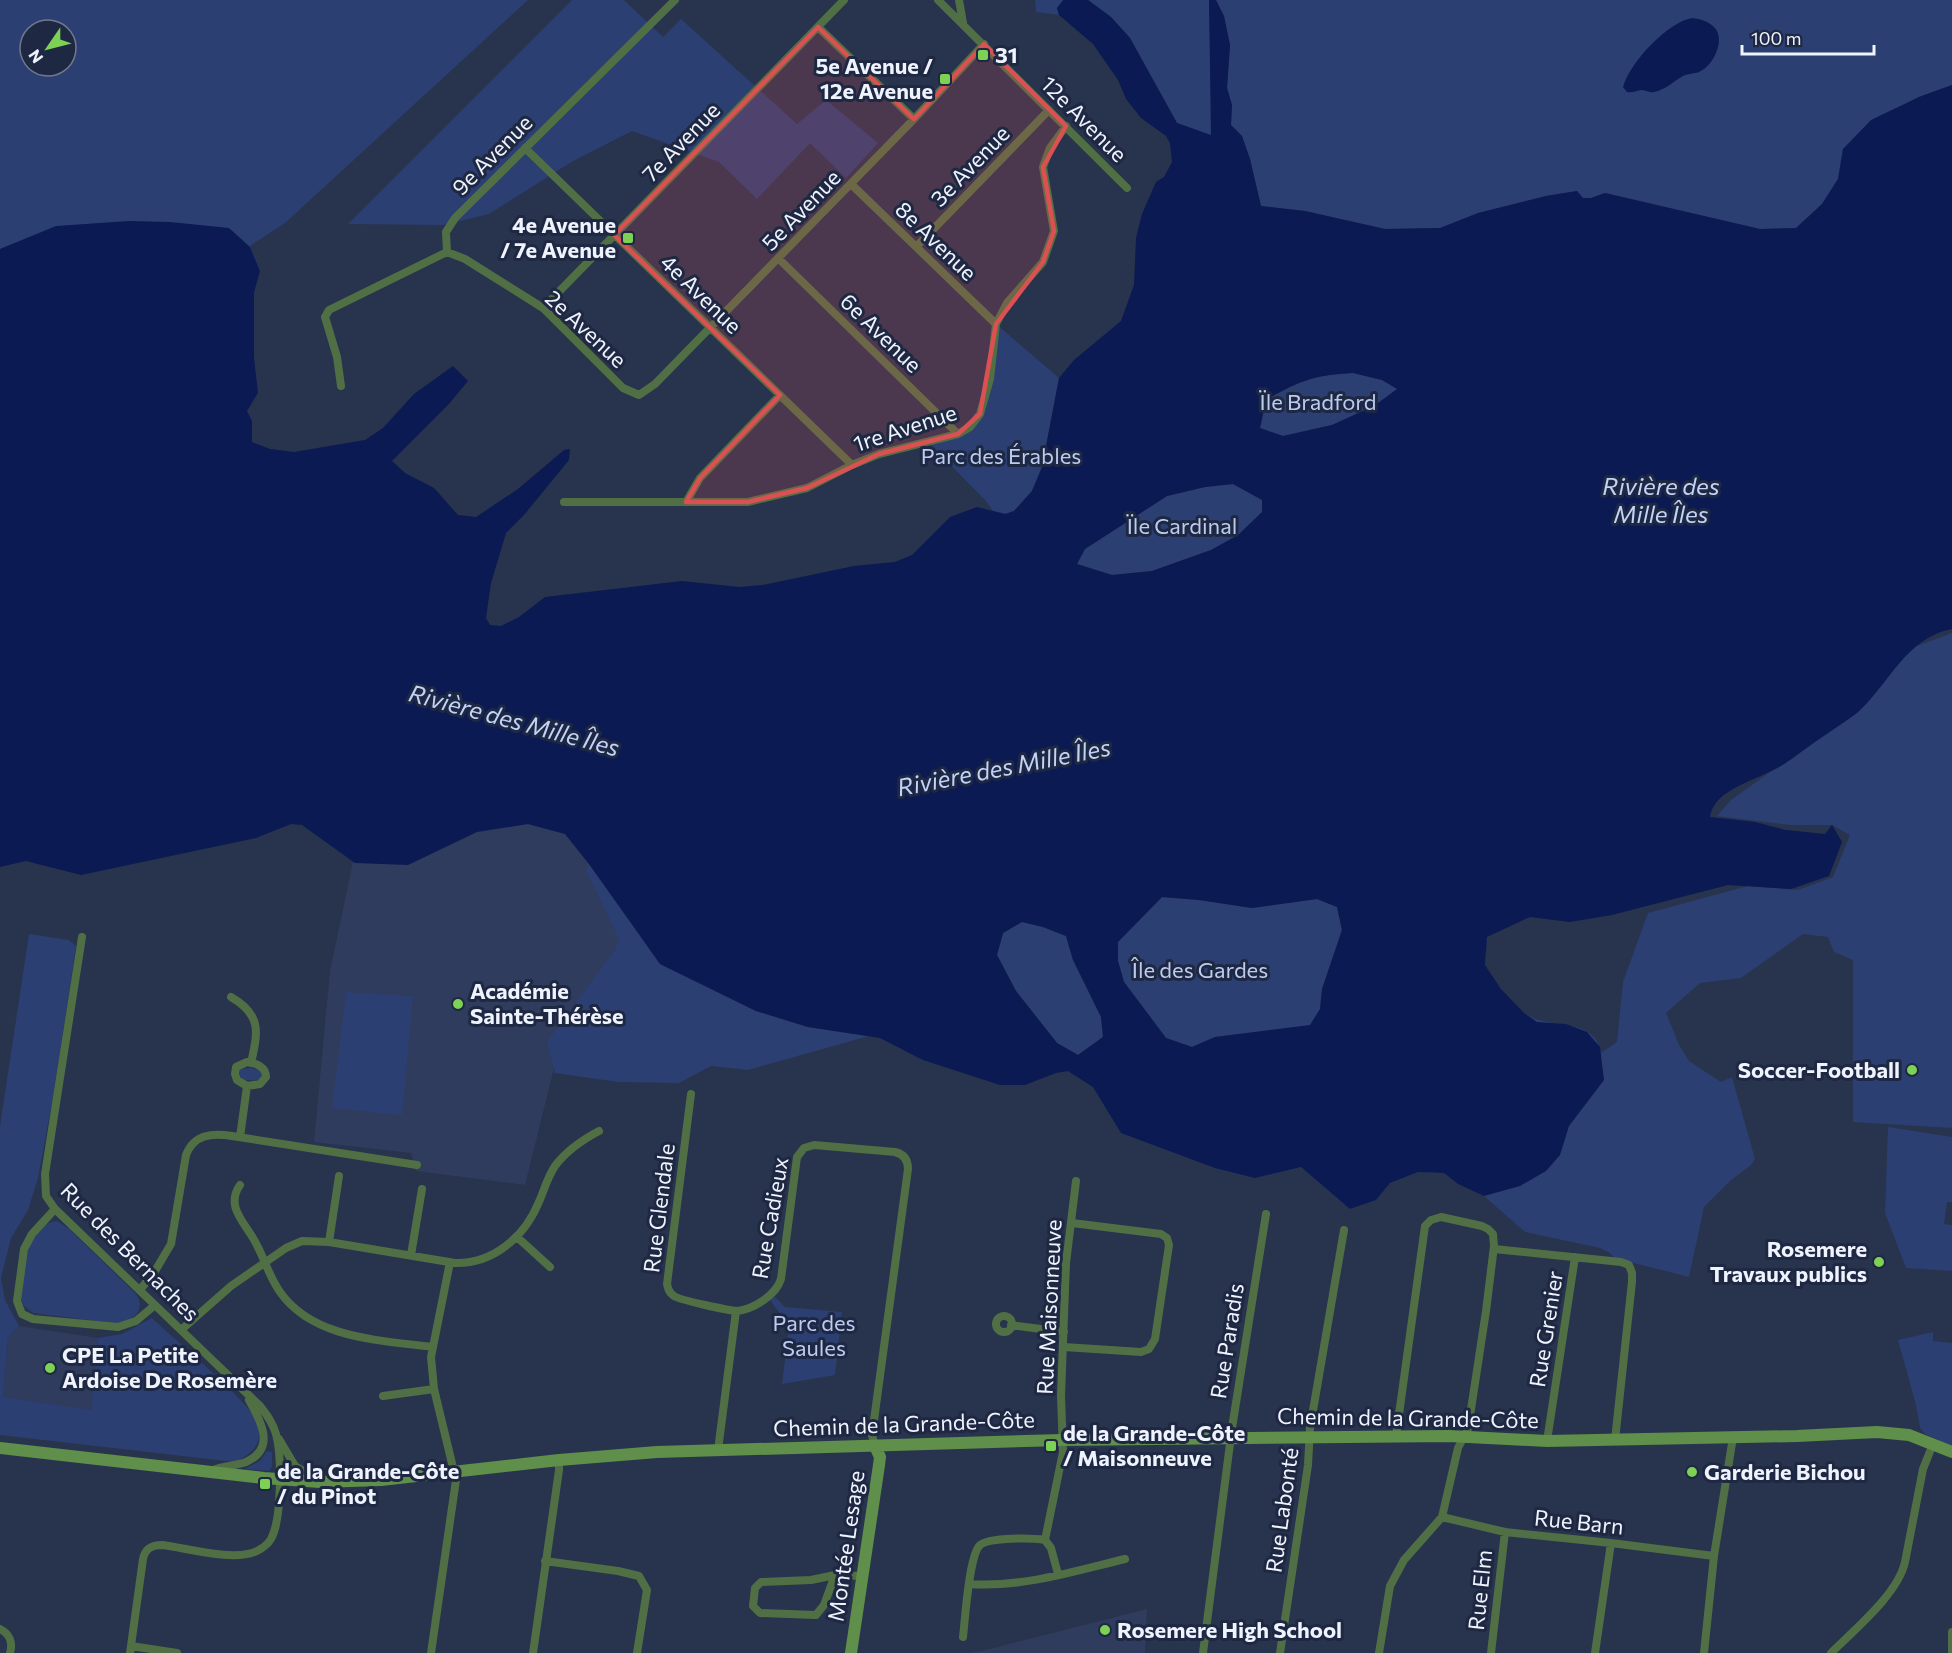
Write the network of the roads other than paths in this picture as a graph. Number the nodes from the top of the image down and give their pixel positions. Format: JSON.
{"nodes":[{"id":1,"x":675,"y":0,"type":"edge"},
{"id":2,"x":844,"y":0,"type":"edge"},
{"id":3,"x":959,"y":0,"type":"edge"},
{"id":4,"x":941,"y":1,"type":"edge"},
{"id":5,"x":963,"y":24,"type":"junction"},
{"id":6,"x":818,"y":27,"type":"junction"},
{"id":7,"x":984,"y":44,"type":"junction"},
{"id":8,"x":1049,"y":110,"type":"junction"},
{"id":9,"x":914,"y":119,"type":"junction"},
{"id":10,"x":1066,"y":126,"type":"junction"},
{"id":11,"x":525,"y":148,"type":"junction"},
{"id":12,"x":851,"y":184,"type":"junction"},
{"id":13,"x":1127,"y":188,"type":"dead end"},
{"id":14,"x":614,"y":235,"type":"junction"},
{"id":15,"x":916,"y":247,"type":"junction"},
{"id":16,"x":447,"y":252,"type":"junction"},
{"id":17,"x":779,"y":259,"type":"junction"},
{"id":18,"x":543,"y":308,"type":"junction"},
{"id":19,"x":996,"y":324,"type":"junction"},
{"id":20,"x":711,"y":328,"type":"junction"},
{"id":21,"x":341,"y":386,"type":"dead end"},
{"id":22,"x":639,"y":395,"type":"joint"},
{"id":23,"x":780,"y":395,"type":"junction"},
{"id":24,"x":958,"y":434,"type":"junction"},
{"id":25,"x":852,"y":465,"type":"junction"},
{"id":26,"x":564,"y":502,"type":"dead end"},
{"id":27,"x":686,"y":502,"type":"junction"},
{"id":28,"x":82,"y":937,"type":"dead end"},
{"id":29,"x":231,"y":997,"type":"dead end"},
{"id":30,"x":251,"y":1063,"type":"junction"},
{"id":31,"x":248,"y":1086,"type":"junction"},
{"id":32,"x":691,"y":1094,"type":"dead end"},
{"id":33,"x":599,"y":1131,"type":"dead end"},
{"id":34,"x":240,"y":1137,"type":"junction"},
{"id":35,"x":417,"y":1165,"type":"dead end"},
{"id":36,"x":339,"y":1176,"type":"dead end"},
{"id":37,"x":1076,"y":1181,"type":"dead end"},
{"id":38,"x":240,"y":1185,"type":"dead end"},
{"id":39,"x":422,"y":1189,"type":"dead end"},
{"id":40,"x":55,"y":1209,"type":"junction"},
{"id":41,"x":1266,"y":1214,"type":"dead end"},
{"id":42,"x":1071,"y":1223,"type":"junction"},
{"id":43,"x":1344,"y":1230,"type":"dead end"},
{"id":44,"x":517,"y":1237,"type":"junction"},
{"id":45,"x":329,"y":1242,"type":"junction"},
{"id":46,"x":1494,"y":1249,"type":"junction"},
{"id":47,"x":411,"y":1255,"type":"junction"},
{"id":48,"x":1575,"y":1257,"type":"junction"},
{"id":49,"x":450,"y":1262,"type":"junction"},
{"id":50,"x":265,"y":1263,"type":"junction"},
{"id":51,"x":550,"y":1267,"type":"dead end"},
{"id":52,"x":140,"y":1290,"type":"junction"},
{"id":53,"x":155,"y":1305,"type":"junction"},
{"id":54,"x":736,"y":1311,"type":"junction"},
{"id":55,"x":1011,"y":1325,"type":"dead end"},
{"id":56,"x":181,"y":1330,"type":"junction"},
{"id":57,"x":1064,"y":1332,"type":"junction"},
{"id":58,"x":432,"y":1347,"type":"junction"},
{"id":59,"x":1064,"y":1347,"type":"junction"},
{"id":60,"x":434,"y":1389,"type":"junction"},
{"id":61,"x":245,"y":1391,"type":"junction"},
{"id":62,"x":383,"y":1396,"type":"dead end"},
{"id":63,"x":277,"y":1436,"type":"junction"},
{"id":64,"x":1396,"y":1436,"type":"junction"},
{"id":65,"x":1463,"y":1436,"type":"junction"},
{"id":66,"x":1310,"y":1437,"type":"junction"},
{"id":67,"x":1733,"y":1437,"type":"junction"},
{"id":68,"x":1232,"y":1438,"type":"junction"},
{"id":69,"x":1062,"y":1440,"type":"junction"},
{"id":70,"x":1615,"y":1440,"type":"junction"},
{"id":71,"x":1547,"y":1441,"type":"junction"},
{"id":72,"x":1932,"y":1444,"type":"junction"},
{"id":73,"x":875,"y":1446,"type":"junction"},
{"id":74,"x":0,"y":1448,"type":"edge"},
{"id":75,"x":718,"y":1450,"type":"junction"},
{"id":76,"x":1952,"y":1452,"type":"edge"},
{"id":77,"x":559,"y":1460,"type":"junction"},
{"id":78,"x":208,"y":1472,"type":"junction"},
{"id":79,"x":453,"y":1472,"type":"junction"},
{"id":80,"x":280,"y":1480,"type":"junction"},
{"id":81,"x":329,"y":1482,"type":"junction"},
{"id":82,"x":1442,"y":1517,"type":"junction"},
{"id":83,"x":1504,"y":1532,"type":"junction"},
{"id":84,"x":1045,"y":1540,"type":"junction"},
{"id":85,"x":1611,"y":1542,"type":"junction"},
{"id":86,"x":1714,"y":1556,"type":"junction"},
{"id":87,"x":1125,"y":1559,"type":"dead end"},
{"id":88,"x":545,"y":1561,"type":"junction"},
{"id":89,"x":1058,"y":1574,"type":"junction"},
{"id":90,"x":835,"y":1575,"type":"junction"},
{"id":91,"x":863,"y":1576,"type":"junction"},
{"id":92,"x":969,"y":1584,"type":"junction"},
{"id":93,"x":0,"y":1629,"type":"edge"},
{"id":94,"x":1952,"y":1632,"type":"edge"},
{"id":95,"x":963,"y":1637,"type":"dead end"},
{"id":96,"x":130,"y":1650,"type":"edge"},
{"id":97,"x":1952,"y":1651,"type":"edge"},
{"id":98,"x":10,"y":1653,"type":"edge"},
{"id":99,"x":177,"y":1653,"type":"edge"},
{"id":100,"x":431,"y":1653,"type":"edge"},
{"id":101,"x":533,"y":1653,"type":"edge"},
{"id":102,"x":637,"y":1653,"type":"edge"},
{"id":103,"x":851,"y":1653,"type":"edge"},
{"id":104,"x":1203,"y":1653,"type":"edge"},
{"id":105,"x":1280,"y":1653,"type":"edge"},
{"id":106,"x":1379,"y":1653,"type":"edge"},
{"id":107,"x":1491,"y":1653,"type":"edge"},
{"id":108,"x":1595,"y":1653,"type":"edge"},
{"id":109,"x":1704,"y":1653,"type":"edge"},
{"id":110,"x":1831,"y":1653,"type":"edge"}],
"edges":[{"from":1,"to":11,"type":"street","name":"9e Avenue"},
{"from":2,"to":6,"type":"street","name":"7e Avenue"},
{"from":3,"to":5,"type":"street"},
{"from":4,"to":5,"type":"street","name":"12e Avenue"},
{"from":5,"to":7,"type":"street","name":"12e Avenue"},
{"from":6,"to":9,"type":"street"},
{"from":6,"to":14,"type":"street","name":"7e Avenue"},
{"from":7,"to":8,"type":"street","name":"12e Avenue"},
{"from":7,"to":9,"type":"street","name":"5e Avenue"},
{"from":8,"to":10,"type":"street","name":"12e Avenue"},
{"from":8,"to":15,"type":"street","name":"3e Avenue"},
{"from":9,"to":12,"type":"street","name":"5e Avenue"},
{"from":10,"to":13,"type":"street","name":"12e Avenue"},
{"from":10,"to":19,"type":"street","name":"1re Avenue"},
{"from":11,"to":14,"type":"street","name":"4e Avenue"},
{"from":11,"to":16,"type":"street","name":"9e Avenue"},
{"from":12,"to":15,"type":"street","name":"8e Avenue"},
{"from":12,"to":17,"type":"street","name":"5e Avenue"},
{"from":14,"to":18,"type":"street","name":"7e Avenue"},
{"from":14,"to":20,"type":"street","name":"4e Avenue"},
{"from":15,"to":19,"type":"street","name":"8e Avenue"},
{"from":16,"to":18,"type":"street","name":"2e Avenue"},
{"from":16,"to":21,"type":"street"},
{"from":17,"to":20,"type":"street","name":"5e Avenue"},
{"from":17,"to":24,"type":"street","name":"6e Avenue"},
{"from":18,"to":22,"type":"street","name":"2e Avenue"},
{"from":19,"to":24,"type":"street","name":"1re Avenue"},
{"from":20,"to":22,"type":"street","name":"5e Avenue"},
{"from":20,"to":23,"type":"street","name":"4e Avenue"},
{"from":23,"to":25,"type":"street","name":"4e Avenue"},
{"from":23,"to":27,"type":"street"},
{"from":24,"to":25,"type":"street","name":"1re Avenue"},
{"from":25,"to":27,"type":"street","name":"1re Avenue"},
{"from":26,"to":27,"type":"street","name":"1re Avenue"},
{"from":28,"to":40,"type":"street","name":"Rue des Bernaches"},
{"from":29,"to":30,"type":"street"},
{"from":30,"to":31,"type":"street"},
{"from":30,"to":31,"type":"street"},
{"from":31,"to":34,"type":"street"},
{"from":32,"to":54,"type":"street","name":"Rue Glendale"},
{"from":33,"to":44,"type":"street"},
{"from":34,"to":35,"type":"street"},
{"from":34,"to":52,"type":"street"},
{"from":36,"to":45,"type":"street"},
{"from":37,"to":42,"type":"street","name":"Rue Maisonneuve"},
{"from":38,"to":50,"type":"street"},
{"from":39,"to":47,"type":"street"},
{"from":40,"to":52,"type":"street","name":"Rue des Bernaches"},
{"from":40,"to":53,"type":"street"},
{"from":41,"to":68,"type":"street","name":"Rue Paradis"},
{"from":42,"to":57,"type":"street","name":"Rue Maisonneuve"},
{"from":42,"to":59,"type":"street"},
{"from":43,"to":66,"type":"street","name":"Rue Labonté"},
{"from":44,"to":49,"type":"street"},
{"from":44,"to":51,"type":"street"},
{"from":45,"to":47,"type":"street"},
{"from":45,"to":50,"type":"street"},
{"from":46,"to":48,"type":"street"},
{"from":46,"to":64,"type":"street"},
{"from":46,"to":65,"type":"street"},
{"from":47,"to":49,"type":"street"},
{"from":48,"to":70,"type":"street"},
{"from":48,"to":71,"type":"street","name":"Rue Grenier"},
{"from":49,"to":58,"type":"street"},
{"from":50,"to":56,"type":"street"},
{"from":50,"to":58,"type":"street"},
{"from":52,"to":53,"type":"street","name":"Rue des Bernaches"},
{"from":53,"to":56,"type":"street","name":"Rue des Bernaches"},
{"from":54,"to":73,"type":"street","name":"Rue Cadieux"},
{"from":54,"to":75,"type":"street"},
{"from":55,"to":57,"type":"street"},
{"from":56,"to":61,"type":"street","name":"Rue des Bernaches"},
{"from":57,"to":59,"type":"street","name":"Rue Maisonneuve"},
{"from":58,"to":60,"type":"street"},
{"from":59,"to":69,"type":"street","name":"Rue Maisonneuve"},
{"from":60,"to":62,"type":"street"},
{"from":60,"to":79,"type":"street"},
{"from":61,"to":63,"type":"street","name":"Rue des Bernaches"},
{"from":61,"to":78,"type":"street","name":"Rue des Bernaches"},
{"from":63,"to":80,"type":"street","name":"Rue des Bernaches"},
{"from":63,"to":81,"type":"street","name":"Rue des Bernaches"},
{"from":64,"to":65,"type":"main road","name":"Chemin de la Grande-Côte"},
{"from":64,"to":66,"type":"main road","name":"Chemin de la Grande-Côte"},
{"from":65,"to":71,"type":"main road","name":"Chemin de la Grande-Côte"},
{"from":65,"to":82,"type":"street"},
{"from":66,"to":68,"type":"main road","name":"Chemin de la Grande-Côte"},
{"from":66,"to":105,"type":"street","name":"Rue Labonté"},
{"from":67,"to":70,"type":"main road","name":"Chemin de la Grande-Côte"},
{"from":67,"to":72,"type":"main road","name":"Chemin de la Grande-Côte"},
{"from":67,"to":86,"type":"street"},
{"from":68,"to":69,"type":"main road","name":"Chemin de la Grande-Côte"},
{"from":68,"to":104,"type":"street","name":"Rue Paradis"},
{"from":69,"to":73,"type":"main road","name":"Chemin de la Grande-Côte"},
{"from":69,"to":84,"type":"street","name":"Rue Maisonneuve"},
{"from":70,"to":71,"type":"main road","name":"Chemin de la Grande-Côte"},
{"from":72,"to":76,"type":"main road","name":"Chemin de la Grande-Côte"},
{"from":72,"to":110,"type":"street"},
{"from":73,"to":75,"type":"main road","name":"Chemin de la Grande-Côte"},
{"from":73,"to":91,"type":"main road","name":"Montée Lesage"},
{"from":74,"to":78,"type":"main road","name":"Chemin de la Grande-Côte"},
{"from":75,"to":77,"type":"main road","name":"Chemin de la Grande-Côte"},
{"from":77,"to":79,"type":"main road","name":"Chemin de la Grande-Côte"},
{"from":77,"to":88,"type":"street"},
{"from":78,"to":80,"type":"main road","name":"Chemin de la Grande-Côte"},
{"from":79,"to":81,"type":"main road","name":"Chemin de la Grande-Côte"},
{"from":79,"to":100,"type":"street"},
{"from":80,"to":81,"type":"main road","name":"Chemin de la Grande-Côte"},
{"from":80,"to":96,"type":"street","name":"Rue des Bernaches"},
{"from":82,"to":83,"type":"street","name":"Rue Barn"},
{"from":82,"to":106,"type":"street"},
{"from":83,"to":85,"type":"street","name":"Rue Barn"},
{"from":83,"to":107,"type":"street","name":"Rue Elm"},
{"from":84,"to":89,"type":"street"},
{"from":84,"to":92,"type":"street"},
{"from":85,"to":86,"type":"street","name":"Rue Barn"},
{"from":85,"to":108,"type":"street"},
{"from":86,"to":109,"type":"street"},
{"from":87,"to":89,"type":"street"},
{"from":88,"to":101,"type":"street"},
{"from":88,"to":102,"type":"street"},
{"from":89,"to":92,"type":"street"},
{"from":90,"to":90,"type":"street"},
{"from":90,"to":91,"type":"street"},
{"from":91,"to":103,"type":"main road","name":"Montée Lesage"},
{"from":92,"to":95,"type":"street"},
{"from":93,"to":98,"type":"street"},
{"from":94,"to":97,"type":"street"},
{"from":96,"to":99,"type":"street"}]}
